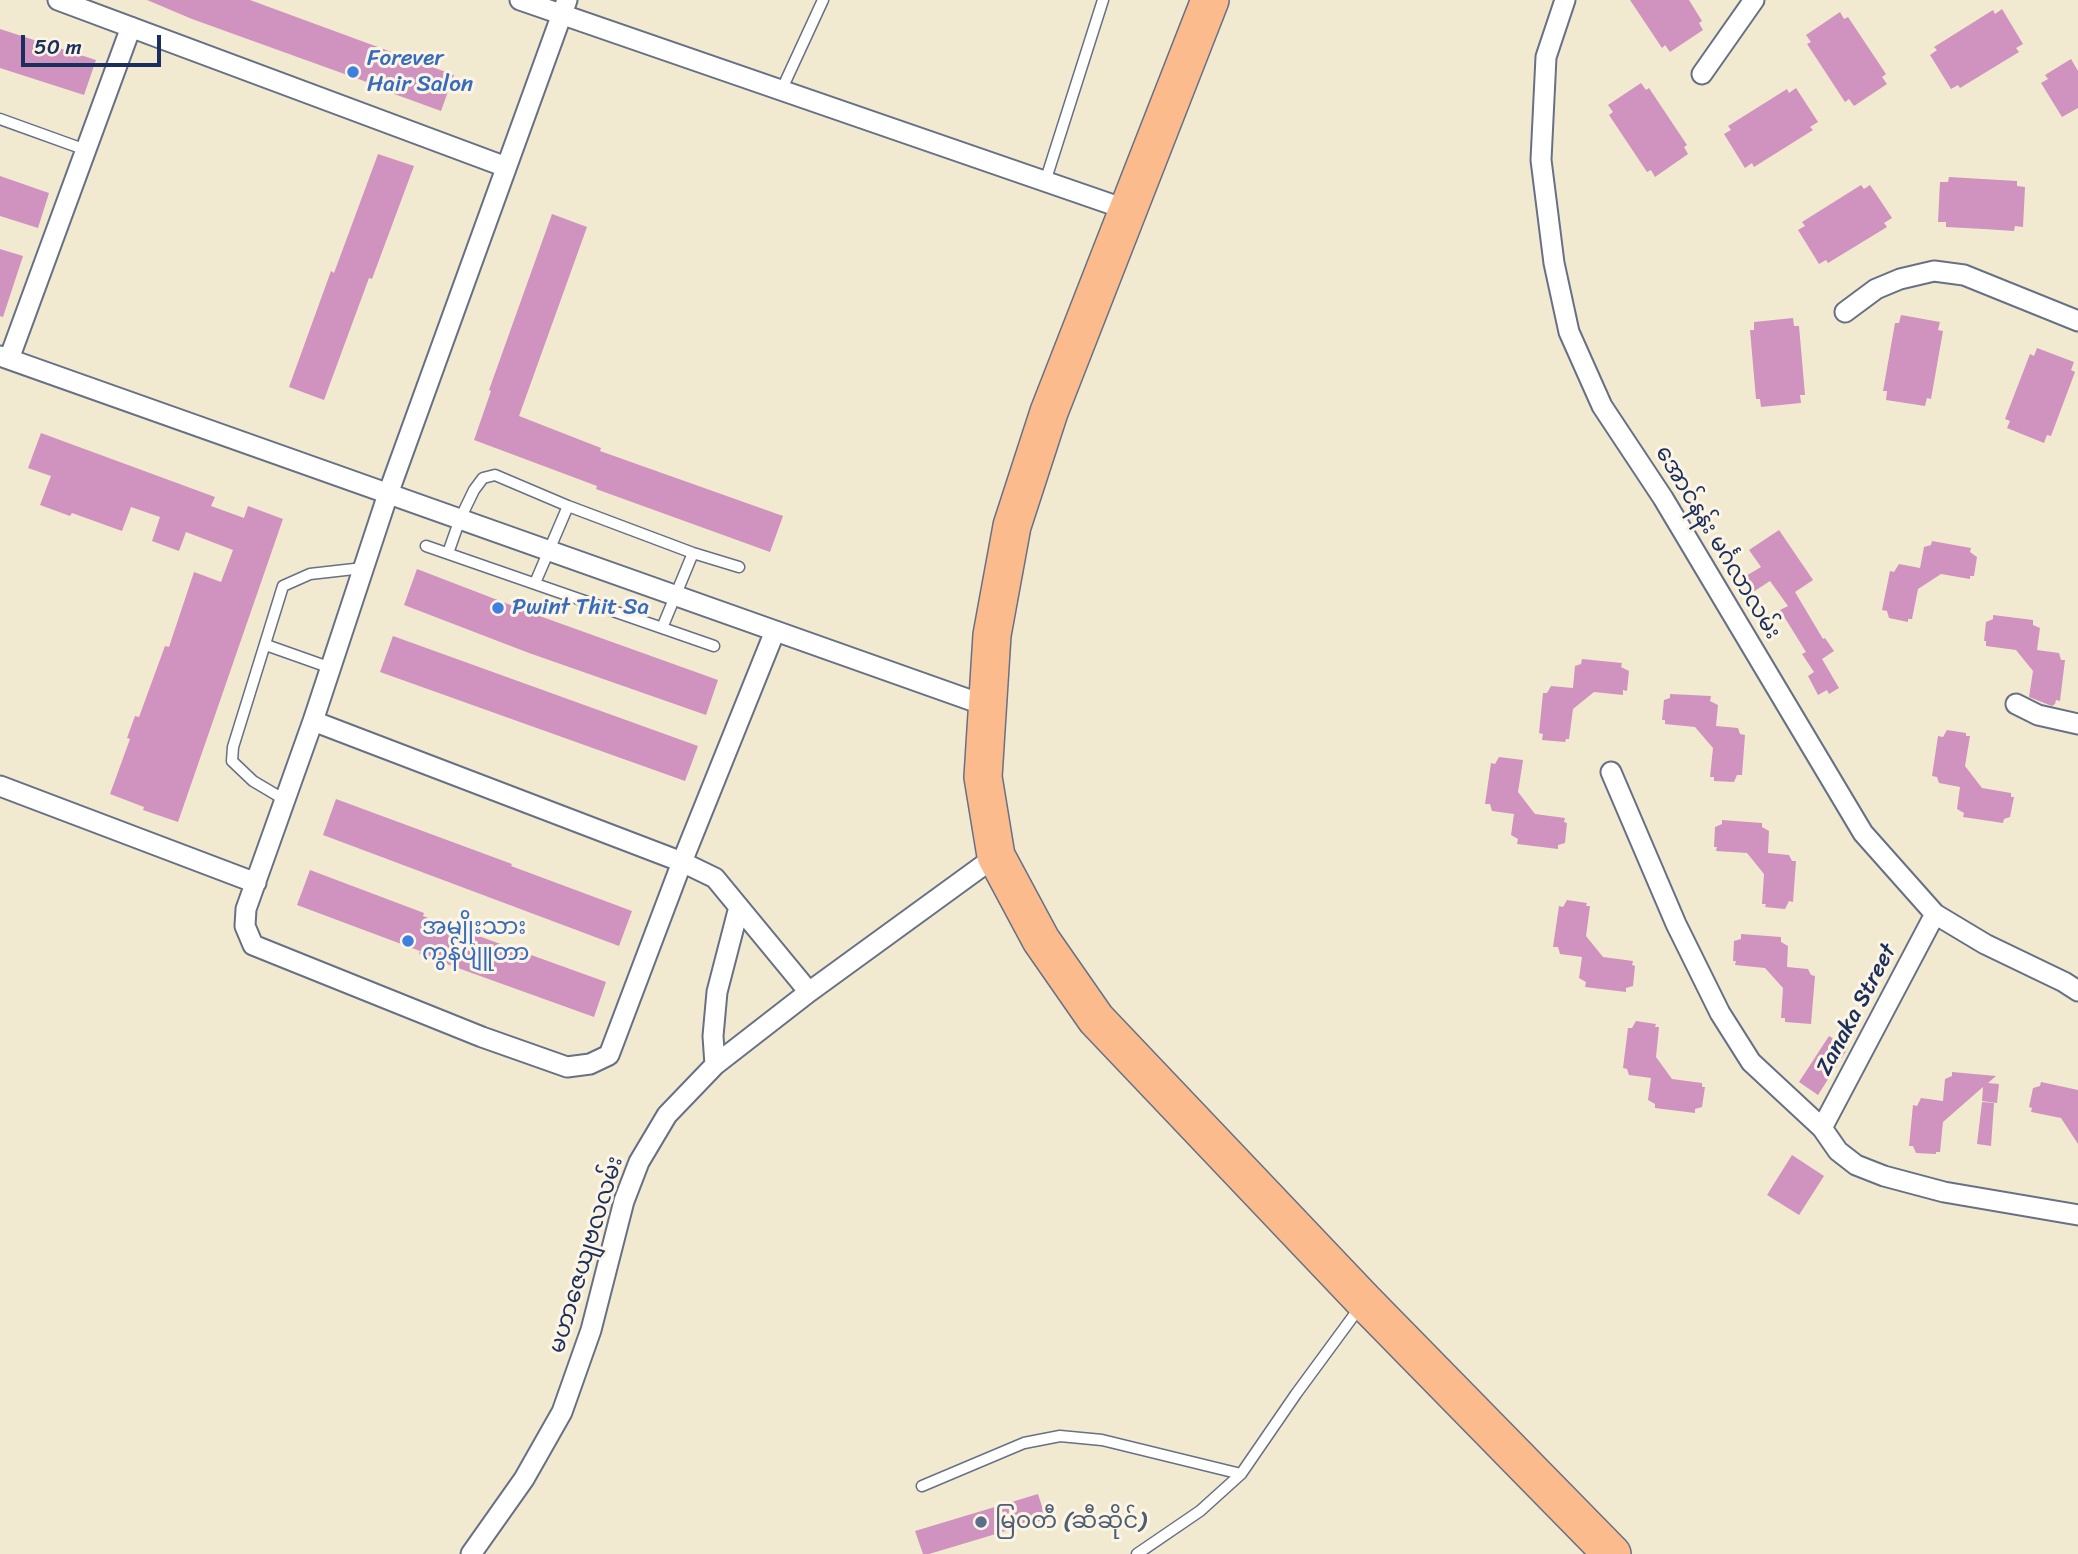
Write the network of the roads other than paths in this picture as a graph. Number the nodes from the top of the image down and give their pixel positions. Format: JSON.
{"nodes":[{"id":1,"x":58,"y":0,"type":"edge"},
{"id":2,"x":520,"y":0,"type":"edge"},
{"id":3,"x":823,"y":0,"type":"edge"},
{"id":4,"x":1103,"y":0,"type":"edge"},
{"id":5,"x":1210,"y":0,"type":"edge"},
{"id":6,"x":1565,"y":0,"type":"edge"},
{"id":7,"x":1754,"y":0,"type":"edge"},
{"id":8,"x":564,"y":8,"type":"edge"},
{"id":9,"x":131,"y":27,"type":"junction"},
{"id":10,"x":1702,"y":74,"type":"dead end"},
{"id":11,"x":781,"y":91,"type":"junction"},
{"id":12,"x":0,"y":119,"type":"edge"},
{"id":13,"x":86,"y":150,"type":"junction"},
{"id":14,"x":506,"y":167,"type":"junction"},
{"id":15,"x":1045,"y":182,"type":"junction"},
{"id":16,"x":1128,"y":210,"type":"junction"},
{"id":17,"x":1845,"y":312,"type":"dead end"},
{"id":18,"x":2078,"y":321,"type":"edge"},
{"id":19,"x":4,"y":358,"type":"edge"},
{"id":20,"x":388,"y":494,"type":"junction"},
{"id":21,"x":568,"y":506,"type":"junction"},
{"id":22,"x":460,"y":519,"type":"junction"},
{"id":23,"x":426,"y":546,"type":"dead end"},
{"id":24,"x":548,"y":550,"type":"junction"},
{"id":25,"x":448,"y":553,"type":"junction"},
{"id":26,"x":693,"y":553,"type":"junction"},
{"id":27,"x":739,"y":567,"type":"dead end"},
{"id":28,"x":363,"y":568,"type":"junction"},
{"id":29,"x":535,"y":583,"type":"junction"},
{"id":30,"x":677,"y":596,"type":"junction"},
{"id":31,"x":662,"y":628,"type":"junction"},
{"id":32,"x":775,"y":631,"type":"junction"},
{"id":33,"x":266,"y":645,"type":"junction"},
{"id":34,"x":714,"y":646,"type":"dead end"},
{"id":35,"x":331,"y":668,"type":"junction"},
{"id":36,"x":2016,"y":704,"type":"dead end"},
{"id":37,"x":988,"y":706,"type":"junction"},
{"id":38,"x":313,"y":721,"type":"junction"},
{"id":39,"x":2078,"y":724,"type":"edge"},
{"id":40,"x":1611,"y":772,"type":"dead end"},
{"id":41,"x":0,"y":786,"type":"edge"},
{"id":42,"x":285,"y":800,"type":"junction"},
{"id":43,"x":996,"y":856,"type":"junction"},
{"id":44,"x":682,"y":862,"type":"junction"},
{"id":45,"x":256,"y":883,"type":"junction"},
{"id":46,"x":739,"y":907,"type":"junction"},
{"id":47,"x":1935,"y":914,"type":"junction"},
{"id":48,"x":809,"y":992,"type":"junction"},
{"id":49,"x":2078,"y":992,"type":"edge"},
{"id":50,"x":715,"y":1065,"type":"junction"},
{"id":51,"x":1822,"y":1128,"type":"junction"},
{"id":52,"x":2078,"y":1215,"type":"edge"},
{"id":53,"x":1364,"y":1301,"type":"junction"},
{"id":54,"x":1241,"y":1474,"type":"junction"},
{"id":55,"x":922,"y":1486,"type":"dead end"},
{"id":56,"x":471,"y":1554,"type":"edge"},
{"id":57,"x":1136,"y":1554,"type":"edge"},
{"id":58,"x":1612,"y":1554,"type":"edge"}],
"edges":[{"from":1,"to":9,"type":"street"},
{"from":2,"to":8,"type":"street"},
{"from":3,"to":11,"type":"lane"},
{"from":4,"to":15,"type":"lane"},
{"from":5,"to":16,"type":"highway"},
{"from":6,"to":47,"type":"street","name":"အောင်နန်း မင်္ဂလာလမ်း"},
{"from":7,"to":10,"type":"street"},
{"from":8,"to":11,"type":"street"},
{"from":8,"to":14,"type":"street"},
{"from":9,"to":13,"type":"street"},
{"from":9,"to":14,"type":"street"},
{"from":11,"to":15,"type":"street"},
{"from":12,"to":13,"type":"lane"},
{"from":13,"to":19,"type":"street"},
{"from":14,"to":20,"type":"street"},
{"from":15,"to":16,"type":"street"},
{"from":16,"to":37,"type":"highway"},
{"from":17,"to":18,"type":"street"},
{"from":19,"to":20,"type":"street"},
{"from":20,"to":22,"type":"street"},
{"from":20,"to":28,"type":"street"},
{"from":21,"to":22,"type":"lane"},
{"from":21,"to":24,"type":"lane"},
{"from":21,"to":26,"type":"lane"},
{"from":22,"to":24,"type":"street"},
{"from":22,"to":25,"type":"lane"},
{"from":23,"to":25,"type":"lane"},
{"from":24,"to":29,"type":"lane"},
{"from":24,"to":30,"type":"street"},
{"from":25,"to":29,"type":"lane"},
{"from":26,"to":27,"type":"lane"},
{"from":26,"to":30,"type":"lane"},
{"from":28,"to":33,"type":"lane"},
{"from":28,"to":35,"type":"street"},
{"from":29,"to":31,"type":"lane"},
{"from":30,"to":31,"type":"lane"},
{"from":30,"to":32,"type":"street"},
{"from":31,"to":34,"type":"lane"},
{"from":32,"to":37,"type":"street"},
{"from":32,"to":44,"type":"street"},
{"from":33,"to":35,"type":"lane"},
{"from":33,"to":42,"type":"lane"},
{"from":35,"to":38,"type":"street"},
{"from":36,"to":39,"type":"street"},
{"from":37,"to":43,"type":"highway"},
{"from":38,"to":42,"type":"street"},
{"from":38,"to":44,"type":"street"},
{"from":40,"to":51,"type":"street"},
{"from":41,"to":45,"type":"street"},
{"from":42,"to":45,"type":"street"},
{"from":43,"to":48,"type":"street","name":"မဟာဇေယျဗလလမ်း"},
{"from":43,"to":53,"type":"highway"},
{"from":44,"to":45,"type":"street"},
{"from":44,"to":46,"type":"street"},
{"from":46,"to":48,"type":"street"},
{"from":46,"to":50,"type":"street"},
{"from":47,"to":49,"type":"street","name":"အောင်နန်း မင်္ဂလာလမ်း"},
{"from":47,"to":51,"type":"street","name":"Zanaka Street"},
{"from":48,"to":50,"type":"street","name":"မဟာဇေယျဗလလမ်း"},
{"from":50,"to":56,"type":"street","name":"မဟာဇေယျဗလလမ်း"},
{"from":51,"to":52,"type":"street"},
{"from":53,"to":54,"type":"lane"},
{"from":53,"to":58,"type":"highway"},
{"from":54,"to":55,"type":"lane"},
{"from":54,"to":57,"type":"lane"}]}
